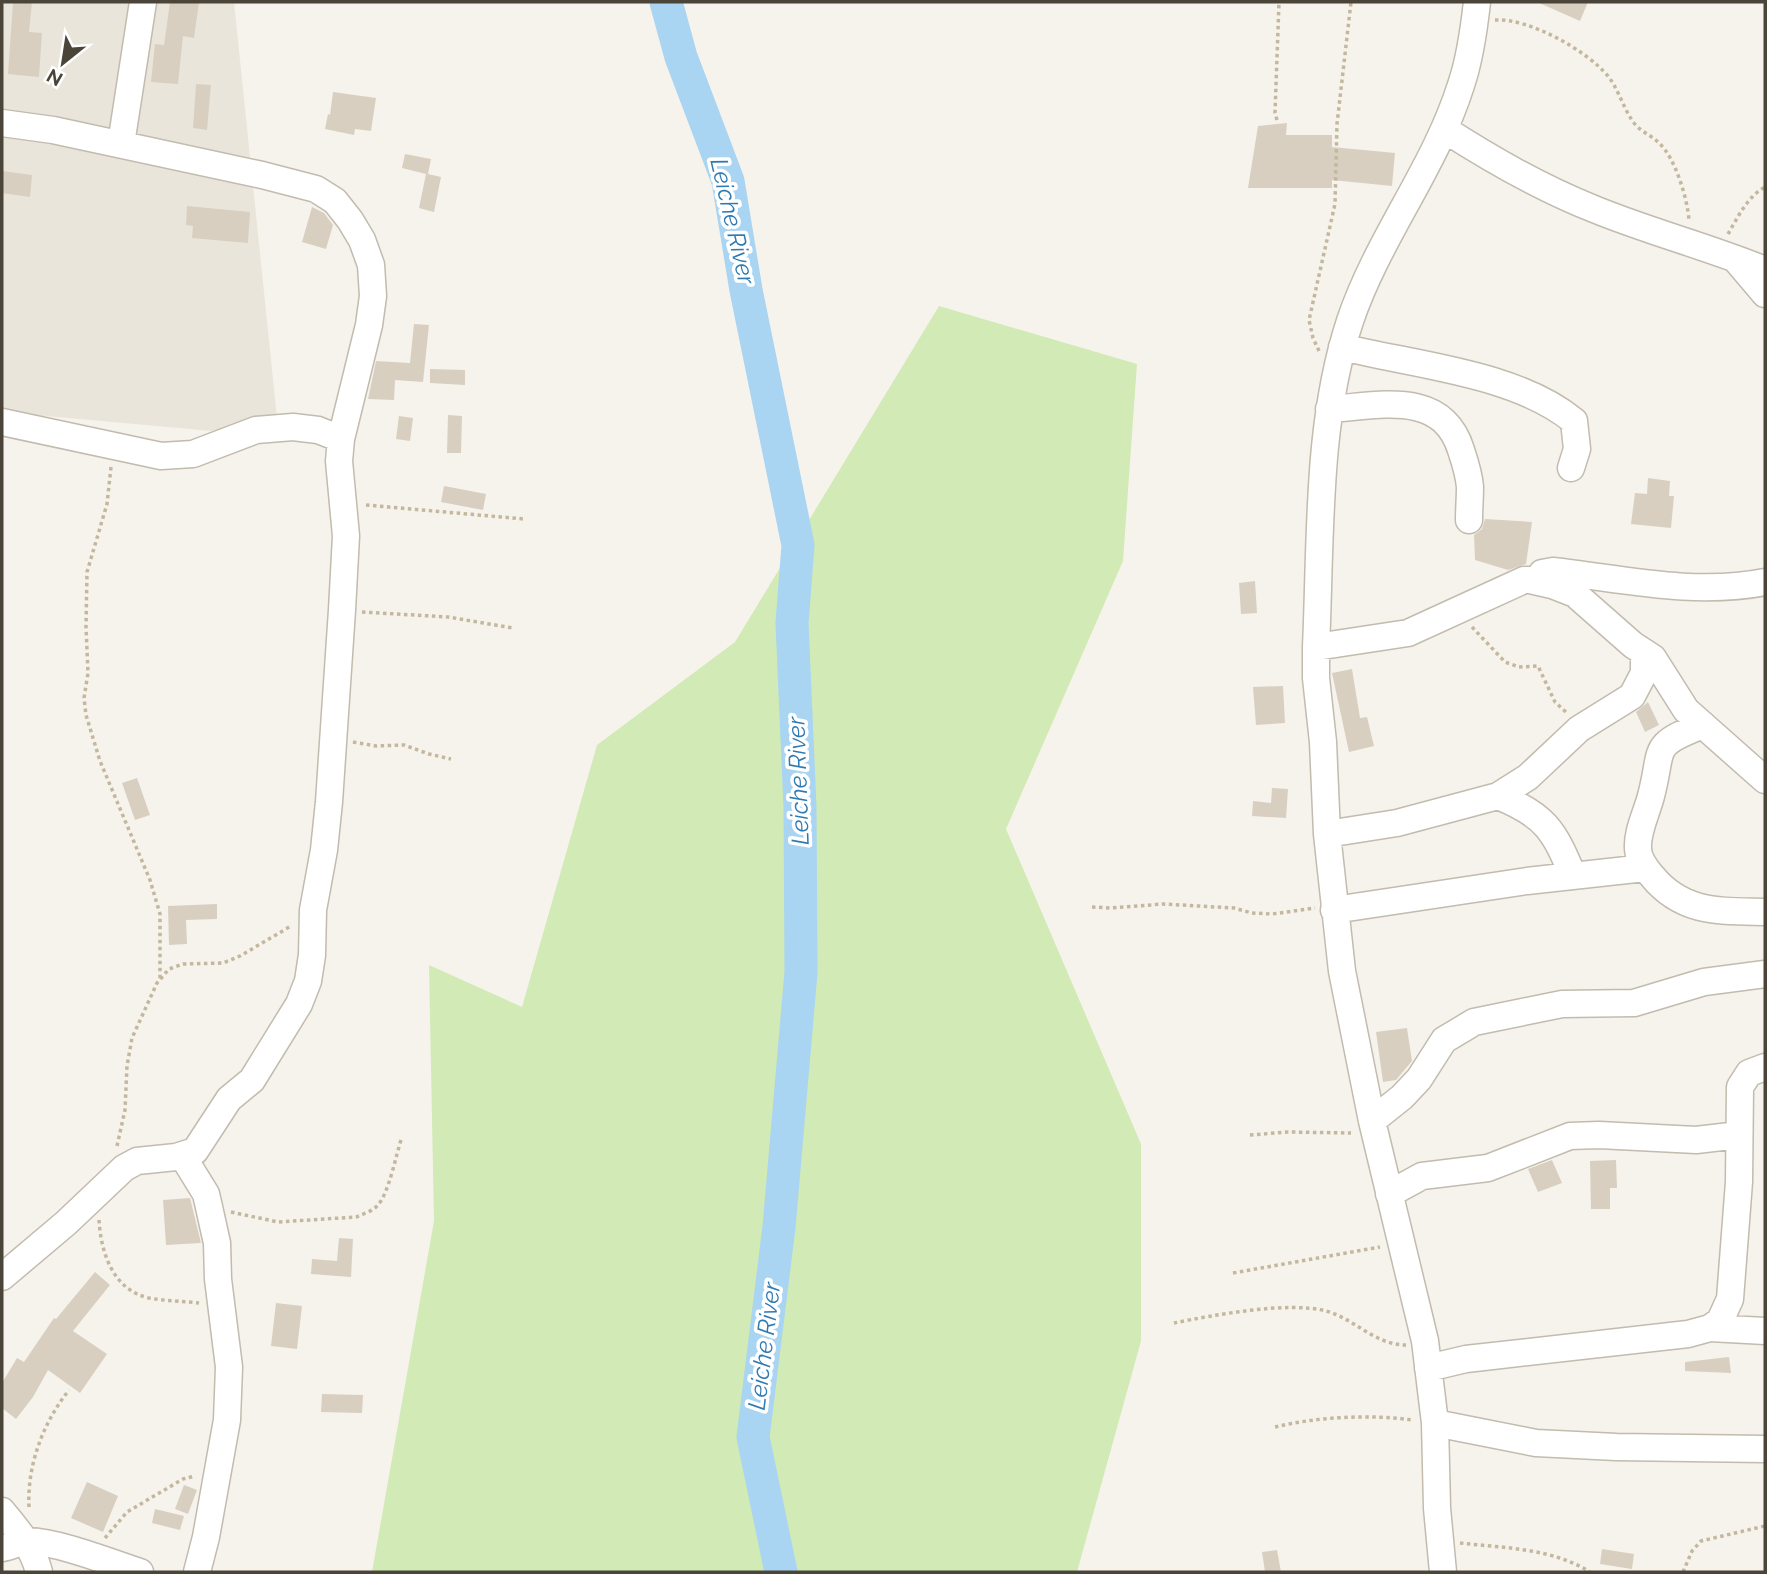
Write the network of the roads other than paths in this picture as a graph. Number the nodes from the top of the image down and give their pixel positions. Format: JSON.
{"nodes":[{"id":1,"x":143,"y":2,"type":"edge"},
{"id":2,"x":1476,"y":12,"type":"edge"},
{"id":3,"x":2,"y":123,"type":"edge"},
{"id":4,"x":1444,"y":129,"type":"junction"},
{"id":5,"x":121,"y":144,"type":"junction"},
{"id":6,"x":1726,"y":254,"type":"junction"},
{"id":7,"x":1765,"y":270,"type":"edge"},
{"id":8,"x":1765,"y":294,"type":"edge"},
{"id":9,"x":1342,"y":347,"type":"junction"},
{"id":10,"x":1329,"y":410,"type":"junction"},
{"id":11,"x":2,"y":422,"type":"edge"},
{"id":12,"x":341,"y":439,"type":"junction"},
{"id":13,"x":1571,"y":468,"type":"dead end"},
{"id":14,"x":1469,"y":520,"type":"dead end"},
{"id":15,"x":1530,"y":580,"type":"junction"},
{"id":16,"x":1765,"y":582,"type":"edge"},
{"id":17,"x":1316,"y":647,"type":"junction"},
{"id":18,"x":1644,"y":652,"type":"junction"},
{"id":19,"x":1703,"y":725,"type":"junction"},
{"id":20,"x":1765,"y":780,"type":"edge"},
{"id":21,"x":1498,"y":796,"type":"junction"},
{"id":22,"x":1327,"y":834,"type":"junction"},
{"id":23,"x":1645,"y":868,"type":"junction"},
{"id":24,"x":1573,"y":876,"type":"junction"},
{"id":25,"x":1334,"y":906,"type":"junction"},
{"id":26,"x":1765,"y":912,"type":"edge"},
{"id":27,"x":1765,"y":974,"type":"edge"},
{"id":28,"x":1765,"y":1067,"type":"edge"},
{"id":29,"x":1373,"y":1124,"type":"junction"},
{"id":30,"x":1739,"y":1135,"type":"junction"},
{"id":31,"x":182,"y":1155,"type":"junction"},
{"id":32,"x":1390,"y":1194,"type":"junction"},
{"id":33,"x":2,"y":1277,"type":"edge"},
{"id":34,"x":1710,"y":1328,"type":"junction"},
{"id":35,"x":1765,"y":1331,"type":"edge"},
{"id":36,"x":1428,"y":1368,"type":"junction"},
{"id":37,"x":1435,"y":1423,"type":"junction"},
{"id":38,"x":1765,"y":1449,"type":"edge"},
{"id":39,"x":2,"y":1511,"type":"edge"},
{"id":40,"x":22,"y":1544,"type":"edge"},
{"id":41,"x":39,"y":1572,"type":"edge"},
{"id":42,"x":140,"y":1572,"type":"edge"},
{"id":43,"x":197,"y":1572,"type":"edge"},
{"id":44,"x":1444,"y":1572,"type":"edge"}],
"edges":[{"from":1,"to":5,"type":"street"},
{"from":2,"to":4,"type":"street"},
{"from":3,"to":5,"type":"street"},
{"from":4,"to":6,"type":"street"},
{"from":4,"to":9,"type":"street"},
{"from":5,"to":12,"type":"street"},
{"from":6,"to":7,"type":"street"},
{"from":6,"to":8,"type":"street"},
{"from":9,"to":10,"type":"street"},
{"from":9,"to":13,"type":"street"},
{"from":10,"to":14,"type":"street"},
{"from":10,"to":17,"type":"street"},
{"from":11,"to":12,"type":"street"},
{"from":12,"to":31,"type":"street"},
{"from":15,"to":16,"type":"street"},
{"from":15,"to":17,"type":"street"},
{"from":15,"to":18,"type":"street"},
{"from":17,"to":22,"type":"street"},
{"from":18,"to":19,"type":"street"},
{"from":18,"to":21,"type":"street"},
{"from":19,"to":20,"type":"street"},
{"from":19,"to":23,"type":"street"},
{"from":21,"to":22,"type":"street"},
{"from":21,"to":24,"type":"street"},
{"from":22,"to":25,"type":"street"},
{"from":23,"to":24,"type":"street"},
{"from":23,"to":26,"type":"street"},
{"from":24,"to":25,"type":"street"},
{"from":25,"to":29,"type":"street"},
{"from":27,"to":29,"type":"street"},
{"from":28,"to":30,"type":"street"},
{"from":29,"to":32,"type":"street"},
{"from":30,"to":32,"type":"street"},
{"from":30,"to":34,"type":"street"},
{"from":31,"to":33,"type":"street"},
{"from":31,"to":43,"type":"street"},
{"from":32,"to":36,"type":"street"},
{"from":34,"to":35,"type":"street"},
{"from":34,"to":36,"type":"street"},
{"from":36,"to":37,"type":"street"},
{"from":37,"to":38,"type":"street"},
{"from":37,"to":44,"type":"street"},
{"from":39,"to":40,"type":"street"},
{"from":40,"to":41,"type":"street"},
{"from":40,"to":42,"type":"street"}]}
